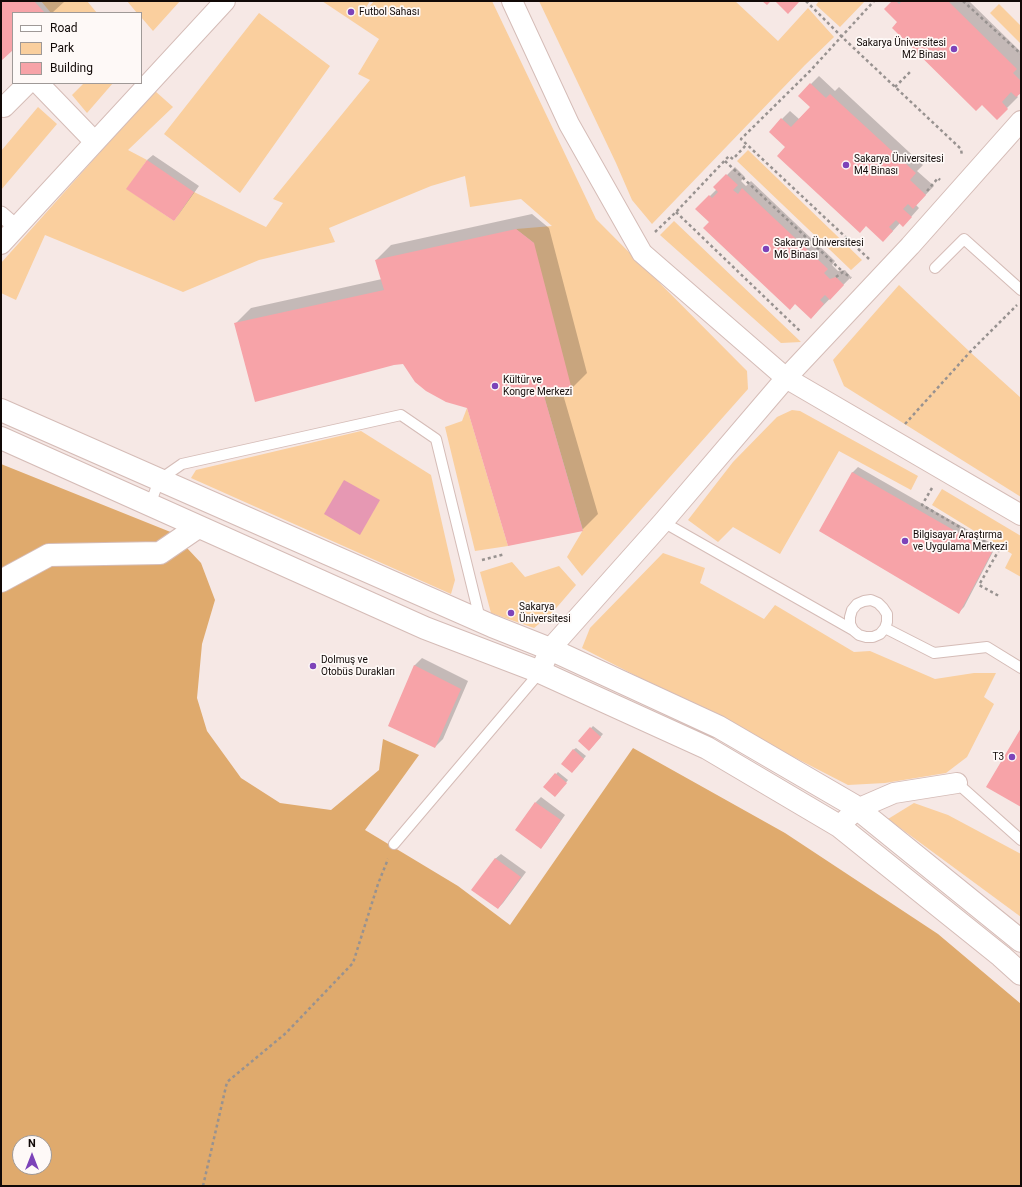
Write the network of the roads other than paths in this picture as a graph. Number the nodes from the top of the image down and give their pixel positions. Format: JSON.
{"nodes":[{"id":1,"x":225,"y":1,"type":"edge"},
{"id":2,"x":512,"y":1,"type":"edge"},
{"id":3,"x":27,"y":84,"type":"edge"},
{"id":4,"x":39,"y":84,"type":"edge"},
{"id":5,"x":4,"y":107,"type":"dead end"},
{"id":6,"x":1021,"y":121,"type":"edge"},
{"id":7,"x":95,"y":142,"type":"junction"},
{"id":8,"x":1,"y":214,"type":"edge"},
{"id":9,"x":16,"y":228,"type":"junction"},
{"id":10,"x":1,"y":244,"type":"edge"},
{"id":11,"x":934,"y":268,"type":"dead end"},
{"id":12,"x":1021,"y":290,"type":"edge"},
{"id":13,"x":786,"y":378,"type":"junction"},
{"id":14,"x":1,"y":410,"type":"edge"},
{"id":15,"x":1,"y":438,"type":"edge"},
{"id":16,"x":159,"y":480,"type":"junction"},
{"id":17,"x":150,"y":505,"type":"junction"},
{"id":18,"x":1021,"y":515,"type":"edge"},
{"id":19,"x":662,"y":522,"type":"junction"},
{"id":20,"x":198,"y":527,"type":"junction"},
{"id":21,"x":1,"y":581,"type":"edge"},
{"id":22,"x":481,"y":621,"type":"junction"},
{"id":23,"x":885,"y":628,"type":"junction"},
{"id":24,"x":854,"y":630,"type":"junction"},
{"id":25,"x":550,"y":649,"type":"junction"},
{"id":26,"x":1021,"y":668,"type":"edge"},
{"id":27,"x":540,"y":672,"type":"junction"},
{"id":28,"x":957,"y":783,"type":"joint"},
{"id":29,"x":857,"y":809,"type":"junction"},
{"id":30,"x":839,"y":826,"type":"junction"},
{"id":31,"x":1021,"y":840,"type":"edge"},
{"id":32,"x":394,"y":844,"type":"road end"},
{"id":33,"x":1021,"y":941,"type":"edge"},
{"id":34,"x":1021,"y":974,"type":"edge"}],
"edges":[{"from":1,"to":7,"type":"street"},
{"from":2,"to":13,"type":"street"},
{"from":3,"to":5,"type":"street"},
{"from":4,"to":7,"type":"street"},
{"from":6,"to":13,"type":"street"},
{"from":7,"to":9,"type":"street"},
{"from":8,"to":9,"type":"street"},
{"from":9,"to":10,"type":"street"},
{"from":11,"to":12,"type":"lane"},
{"from":13,"to":18,"type":"street"},
{"from":13,"to":19,"type":"street"},
{"from":14,"to":16,"type":"street"},
{"from":15,"to":17,"type":"street"},
{"from":16,"to":17,"type":"lane"},
{"from":16,"to":22,"type":"street"},
{"from":16,"to":22,"type":"lane"},
{"from":17,"to":20,"type":"street"},
{"from":19,"to":24,"type":"lane"},
{"from":19,"to":25,"type":"street"},
{"from":20,"to":21,"type":"street"},
{"from":20,"to":27,"type":"street"},
{"from":22,"to":25,"type":"street"},
{"from":23,"to":24,"type":"lane"},
{"from":23,"to":24,"type":"lane"},
{"from":23,"to":26,"type":"lane"},
{"from":25,"to":27,"type":"street"},
{"from":25,"to":29,"type":"street"},
{"from":27,"to":30,"type":"street"},
{"from":27,"to":32,"type":"lane"},
{"from":28,"to":29,"type":"street"},
{"from":28,"to":31,"type":"lane"},
{"from":29,"to":30,"type":"street"},
{"from":29,"to":33,"type":"street"},
{"from":30,"to":34,"type":"street"}]}
